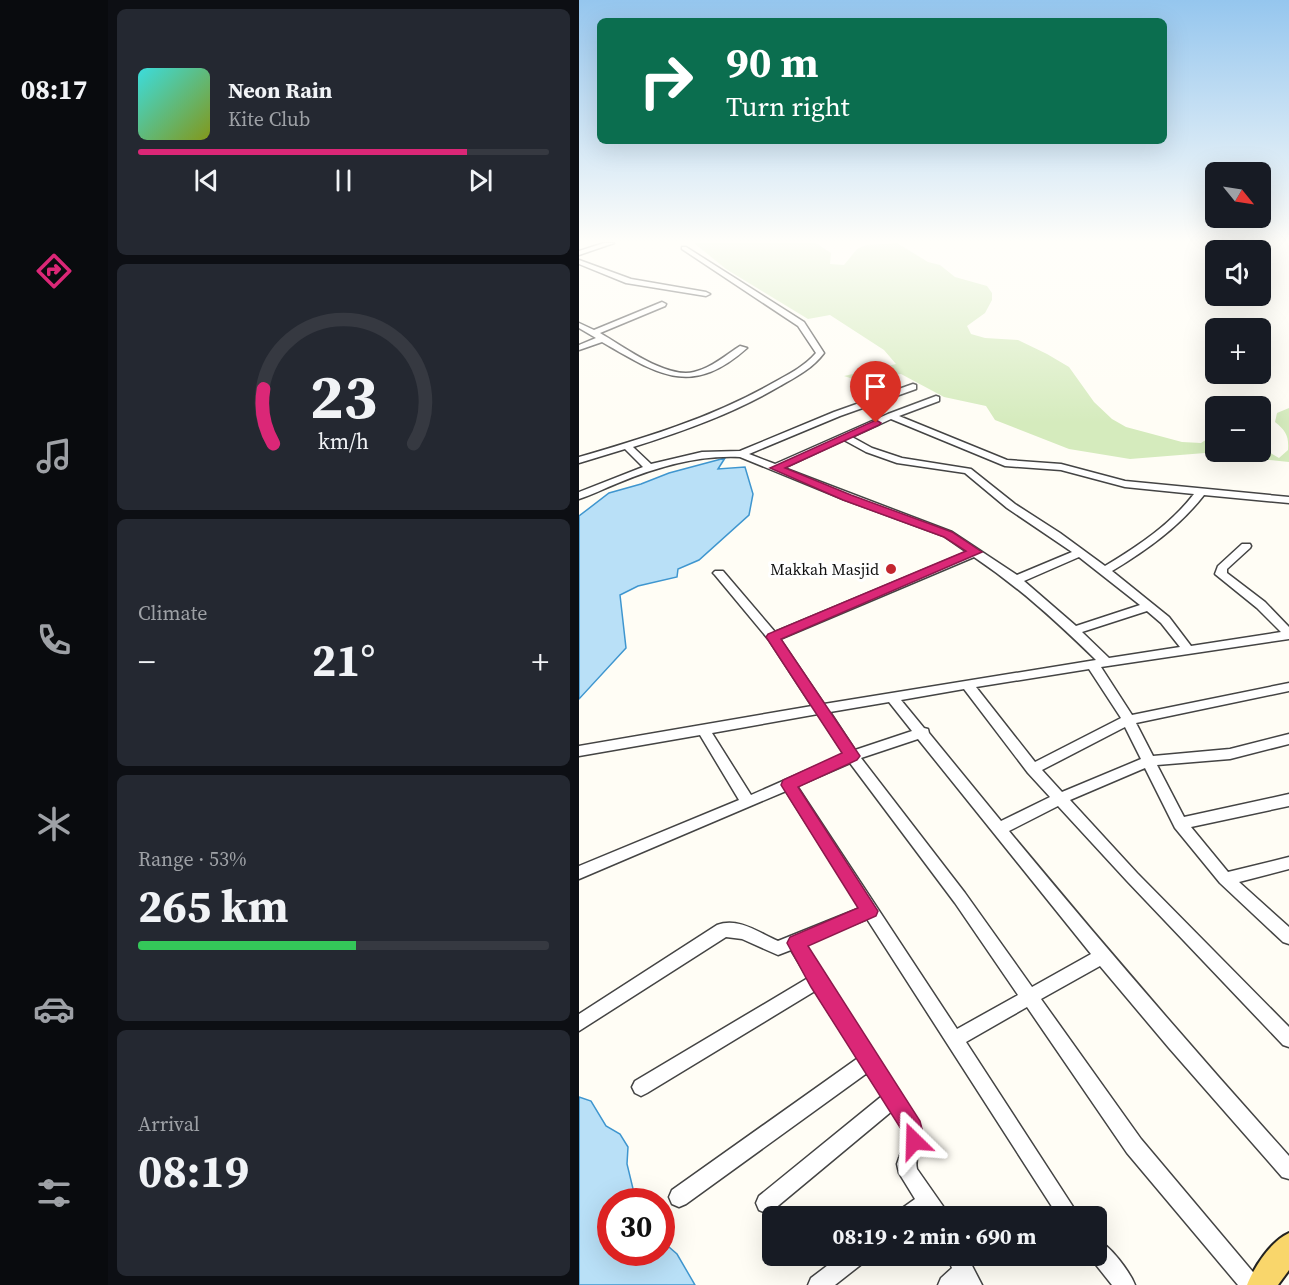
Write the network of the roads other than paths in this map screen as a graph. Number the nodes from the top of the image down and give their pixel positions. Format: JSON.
{"nodes":[{"id":1,"x":769,"y":303,"type":"edge"},
{"id":2,"x":661,"y":304,"type":"dead end"},
{"id":3,"x":579,"y":325,"type":"edge"},
{"id":4,"x":594,"y":333,"type":"junction"},
{"id":5,"x":604,"y":338,"type":"junction"},
{"id":6,"x":579,"y":348,"type":"edge"},
{"id":7,"x":743,"y":348,"type":"dead end"},
{"id":8,"x":913,"y":387,"type":"dead end"},
{"id":9,"x":936,"y":399,"type":"dead end"},
{"id":10,"x":891,"y":416,"type":"junction"},
{"id":11,"x":845,"y":437,"type":"junction"},
{"id":12,"x":626,"y":445,"type":"junction"},
{"id":13,"x":741,"y":454,"type":"junction"},
{"id":14,"x":579,"y":460,"type":"edge"},
{"id":15,"x":649,"y":468,"type":"junction"},
{"id":16,"x":775,"y":468,"type":"junction"},
{"id":17,"x":1201,"y":492,"type":"junction"},
{"id":18,"x":579,"y":496,"type":"edge"},
{"id":19,"x":1289,"y":500,"type":"edge"},
{"id":20,"x":1246,"y":546,"type":"dead end"},
{"id":21,"x":976,"y":552,"type":"junction"},
{"id":22,"x":1080,"y":553,"type":"junction"},
{"id":23,"x":1105,"y":572,"type":"junction"},
{"id":24,"x":719,"y":573,"type":"dead end"},
{"id":25,"x":1016,"y":580,"type":"junction"},
{"id":26,"x":1149,"y":606,"type":"junction"},
{"id":27,"x":1074,"y":631,"type":"junction"},
{"id":28,"x":1289,"y":634,"type":"edge"},
{"id":29,"x":773,"y":637,"type":"junction"},
{"id":30,"x":1189,"y":651,"type":"junction"},
{"id":31,"x":1100,"y":664,"type":"junction"},
{"id":32,"x":967,"y":684,"type":"junction"},
{"id":33,"x":1289,"y":687,"type":"edge"},
{"id":34,"x":892,"y":697,"type":"junction"},
{"id":35,"x":819,"y":708,"type":"junction"},
{"id":36,"x":1128,"y":720,"type":"junction"},
{"id":37,"x":703,"y":729,"type":"junction"},
{"id":38,"x":923,"y":732,"type":"junction"},
{"id":39,"x":1289,"y":740,"type":"edge"},
{"id":40,"x":579,"y":751,"type":"edge"},
{"id":41,"x":852,"y":756,"type":"junction"},
{"id":42,"x":1149,"y":760,"type":"junction"},
{"id":43,"x":1033,"y":769,"type":"junction"},
{"id":44,"x":789,"y":785,"type":"junction"},
{"id":45,"x":1059,"y":799,"type":"junction"},
{"id":46,"x":1289,"y":800,"type":"edge"},
{"id":47,"x":748,"y":802,"type":"junction"},
{"id":48,"x":1180,"y":824,"type":"junction"},
{"id":49,"x":999,"y":829,"type":"junction"},
{"id":50,"x":1289,"y":863,"type":"edge"},
{"id":51,"x":579,"y":873,"type":"edge"},
{"id":52,"x":1225,"y":879,"type":"junction"},
{"id":53,"x":870,"y":911,"type":"junction"},
{"id":54,"x":1289,"y":937,"type":"edge"},
{"id":55,"x":796,"y":943,"type":"junction"},
{"id":56,"x":1102,"y":956,"type":"junction"},
{"id":57,"x":818,"y":981,"type":"junction"},
{"id":58,"x":1028,"y":996,"type":"junction"},
{"id":59,"x":579,"y":1023,"type":"edge"},
{"id":60,"x":1289,"y":1039,"type":"edge"},
{"id":61,"x":954,"y":1040,"type":"junction"},
{"id":62,"x":869,"y":1061,"type":"junction"},
{"id":63,"x":641,"y":1087,"type":"dead end"},
{"id":64,"x":894,"y":1098,"type":"junction"},
{"id":65,"x":1289,"y":1170,"type":"edge"},
{"id":66,"x":679,"y":1197,"type":"dead end"},
{"id":67,"x":766,"y":1203,"type":"dead end"},
{"id":68,"x":930,"y":1206,"type":"edge"},
{"id":69,"x":1062,"y":1206,"type":"edge"},
{"id":70,"x":1289,"y":1247,"type":"edge"},
{"id":71,"x":1107,"y":1262,"type":"edge"},
{"id":72,"x":844,"y":1266,"type":"edge"},
{"id":73,"x":965,"y":1270,"type":"edge"},
{"id":74,"x":818,"y":1285,"type":"edge"},
{"id":75,"x":948,"y":1285,"type":"edge"},
{"id":76,"x":1125,"y":1285,"type":"edge"},
{"id":77,"x":1251,"y":1285,"type":"edge"},
{"id":78,"x":1261,"y":1285,"type":"edge"}],
"edges":[{"from":1,"to":12,"type":"street"},
{"from":2,"to":4,"type":"street"},
{"from":3,"to":4,"type":"street"},
{"from":4,"to":5,"type":"street"},
{"from":5,"to":6,"type":"street"},
{"from":5,"to":7,"type":"street"},
{"from":8,"to":13,"type":"street"},
{"from":9,"to":10,"type":"street"},
{"from":10,"to":11,"type":"street"},
{"from":10,"to":17,"type":"street"},
{"from":11,"to":16,"type":"street"},
{"from":11,"to":22,"type":"street"},
{"from":12,"to":14,"type":"street"},
{"from":12,"to":15,"type":"street"},
{"from":13,"to":15,"type":"street"},
{"from":13,"to":16,"type":"street"},
{"from":15,"to":18,"type":"street"},
{"from":16,"to":21,"type":"street"},
{"from":17,"to":19,"type":"street"},
{"from":17,"to":23,"type":"street"},
{"from":20,"to":28,"type":"street"},
{"from":21,"to":25,"type":"street"},
{"from":21,"to":29,"type":"street"},
{"from":22,"to":23,"type":"street"},
{"from":22,"to":25,"type":"street"},
{"from":23,"to":26,"type":"street"},
{"from":24,"to":29,"type":"street"},
{"from":25,"to":27,"type":"street"},
{"from":26,"to":27,"type":"street"},
{"from":26,"to":30,"type":"street"},
{"from":27,"to":31,"type":"street"},
{"from":28,"to":30,"type":"street"},
{"from":29,"to":35,"type":"street"},
{"from":30,"to":31,"type":"street"},
{"from":31,"to":32,"type":"street"},
{"from":31,"to":36,"type":"street"},
{"from":32,"to":34,"type":"street"},
{"from":32,"to":43,"type":"street"},
{"from":33,"to":36,"type":"street"},
{"from":34,"to":35,"type":"street"},
{"from":34,"to":38,"type":"street"},
{"from":35,"to":37,"type":"street"},
{"from":35,"to":41,"type":"street"},
{"from":36,"to":42,"type":"street"},
{"from":36,"to":43,"type":"street"},
{"from":37,"to":40,"type":"street"},
{"from":37,"to":47,"type":"street"},
{"from":38,"to":41,"type":"street"},
{"from":38,"to":49,"type":"street"},
{"from":39,"to":42,"type":"street"},
{"from":41,"to":44,"type":"street"},
{"from":41,"to":58,"type":"street"},
{"from":42,"to":45,"type":"street"},
{"from":42,"to":48,"type":"street"},
{"from":43,"to":45,"type":"street"},
{"from":44,"to":47,"type":"street"},
{"from":44,"to":53,"type":"street"},
{"from":45,"to":49,"type":"street"},
{"from":45,"to":60,"type":"street"},
{"from":46,"to":48,"type":"street"},
{"from":47,"to":51,"type":"street"},
{"from":48,"to":52,"type":"street"},
{"from":49,"to":56,"type":"street"},
{"from":50,"to":52,"type":"street"},
{"from":52,"to":54,"type":"street"},
{"from":53,"to":55,"type":"street"},
{"from":53,"to":61,"type":"street"},
{"from":55,"to":57,"type":"street"},
{"from":55,"to":59,"type":"street"},
{"from":56,"to":58,"type":"street"},
{"from":56,"to":65,"type":"street"},
{"from":57,"to":62,"type":"street"},
{"from":57,"to":63,"type":"street"},
{"from":58,"to":61,"type":"street"},
{"from":58,"to":77,"type":"street"},
{"from":61,"to":69,"type":"street"},
{"from":62,"to":64,"type":"street"},
{"from":62,"to":66,"type":"street"},
{"from":64,"to":67,"type":"street"},
{"from":64,"to":68,"type":"street"},
{"from":70,"to":78,"type":"main road"},
{"from":71,"to":76,"type":"street"},
{"from":72,"to":74,"type":"street"},
{"from":73,"to":75,"type":"street"}]}
